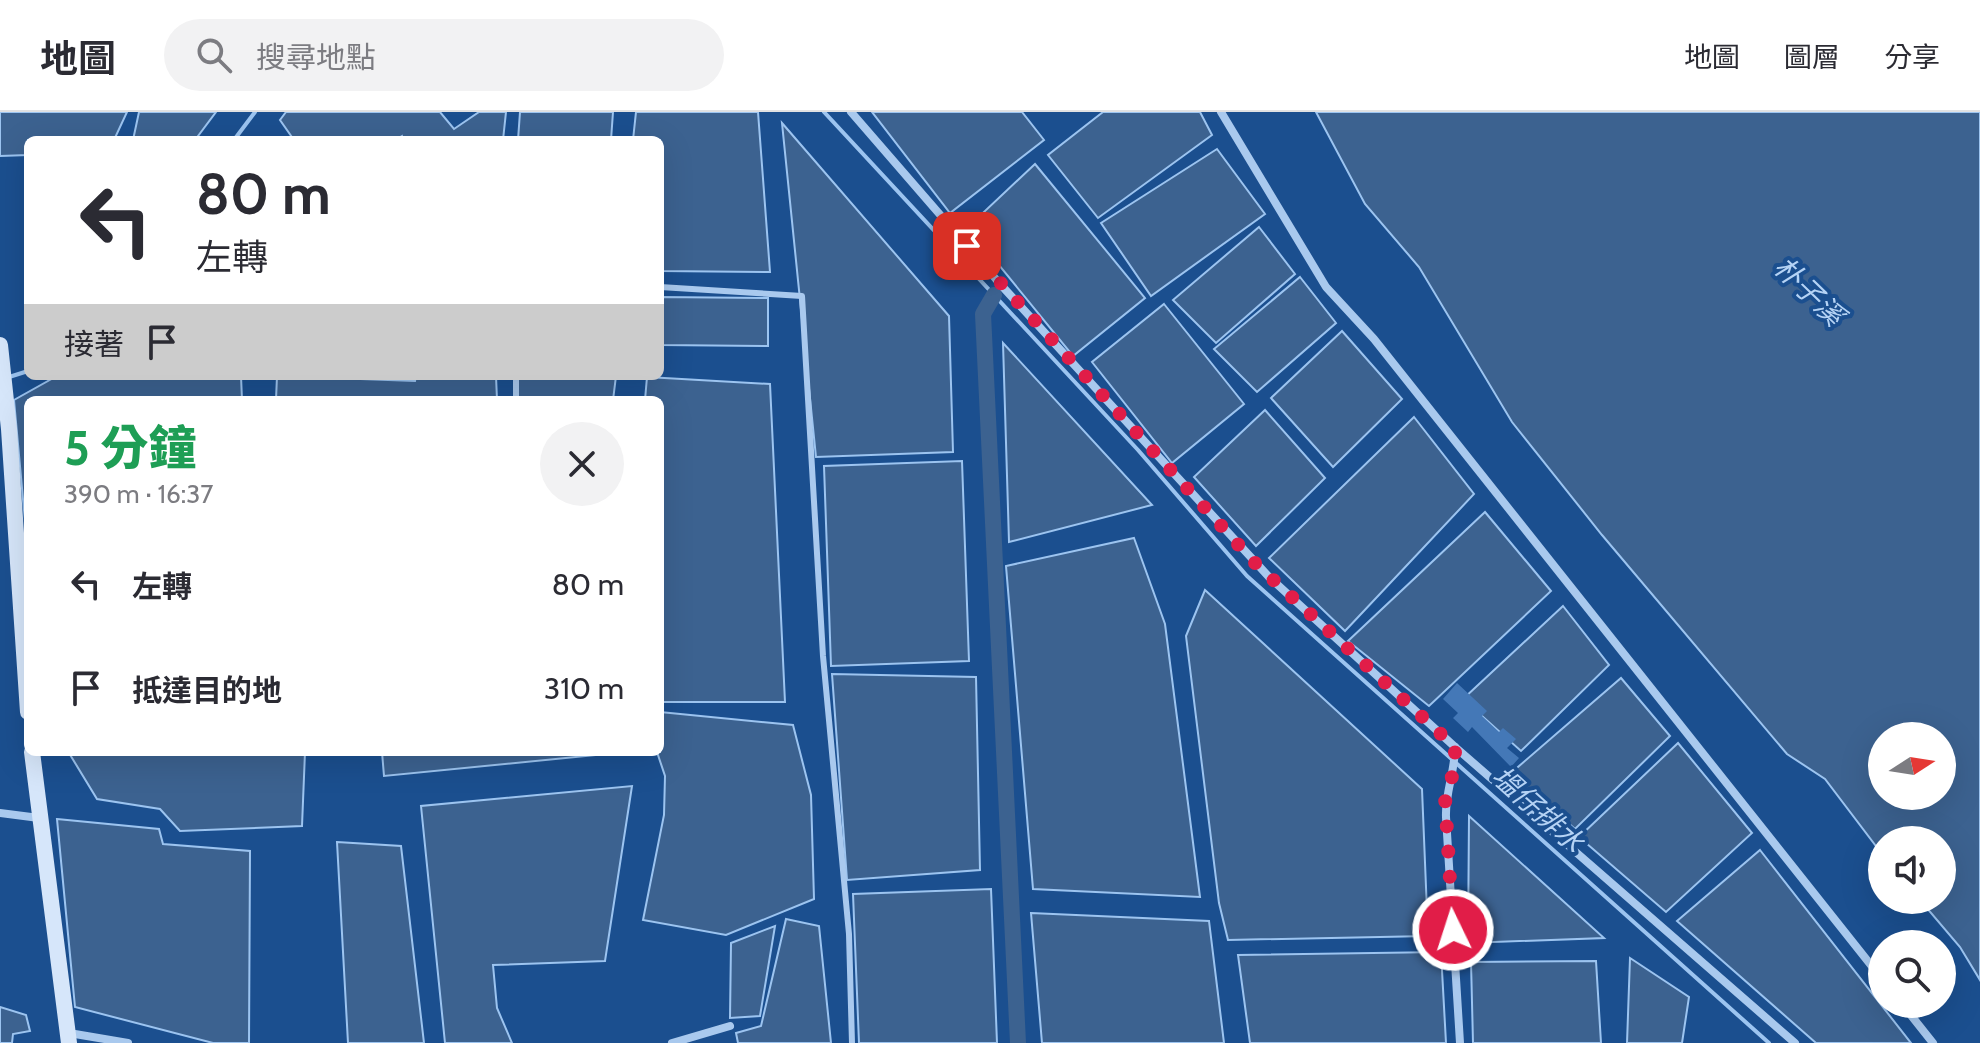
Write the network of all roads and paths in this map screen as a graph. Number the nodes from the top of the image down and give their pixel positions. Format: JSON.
{"nodes":[{"id":1,"x":851,"y":112,"type":"edge"},
{"id":2,"x":1221,"y":112,"type":"edge"},
{"id":3,"x":664,"y":287,"type":"edge"},
{"id":4,"x":0,"y":345,"type":"edge"},
{"id":5,"x":24,"y":652,"type":"edge"},
{"id":6,"x":1455,"y":747,"type":"junction"},
{"id":7,"x":32,"y":756,"type":"edge"},
{"id":8,"x":0,"y":813,"type":"edge"},
{"id":9,"x":39,"y":818,"type":"junction"},
{"id":10,"x":1868,"y":961,"type":"edge"},
{"id":11,"x":1913,"y":1018,"type":"edge"},
{"id":12,"x":730,"y":1026,"type":"dead end"},
{"id":13,"x":69,"y":1038,"type":"edge"},
{"id":14,"x":128,"y":1043,"type":"edge"},
{"id":15,"x":672,"y":1043,"type":"edge"},
{"id":16,"x":852,"y":1043,"type":"edge"},
{"id":17,"x":1460,"y":1043,"type":"edge"},
{"id":18,"x":1795,"y":1043,"type":"edge"},
{"id":19,"x":1933,"y":1043,"type":"edge"}],
"edges":[{"from":1,"to":6,"type":"street"},
{"from":2,"to":10,"type":"street"},
{"from":3,"to":16,"type":"lane"},
{"from":4,"to":5,"type":"main road"},
{"from":6,"to":17,"type":"street"},
{"from":6,"to":18,"type":"street"},
{"from":7,"to":9,"type":"main road"},
{"from":8,"to":9,"type":"street"},
{"from":9,"to":13,"type":"main road"},
{"from":11,"to":19,"type":"street"},
{"from":12,"to":15,"type":"street"},
{"from":13,"to":14,"type":"street"}]}
